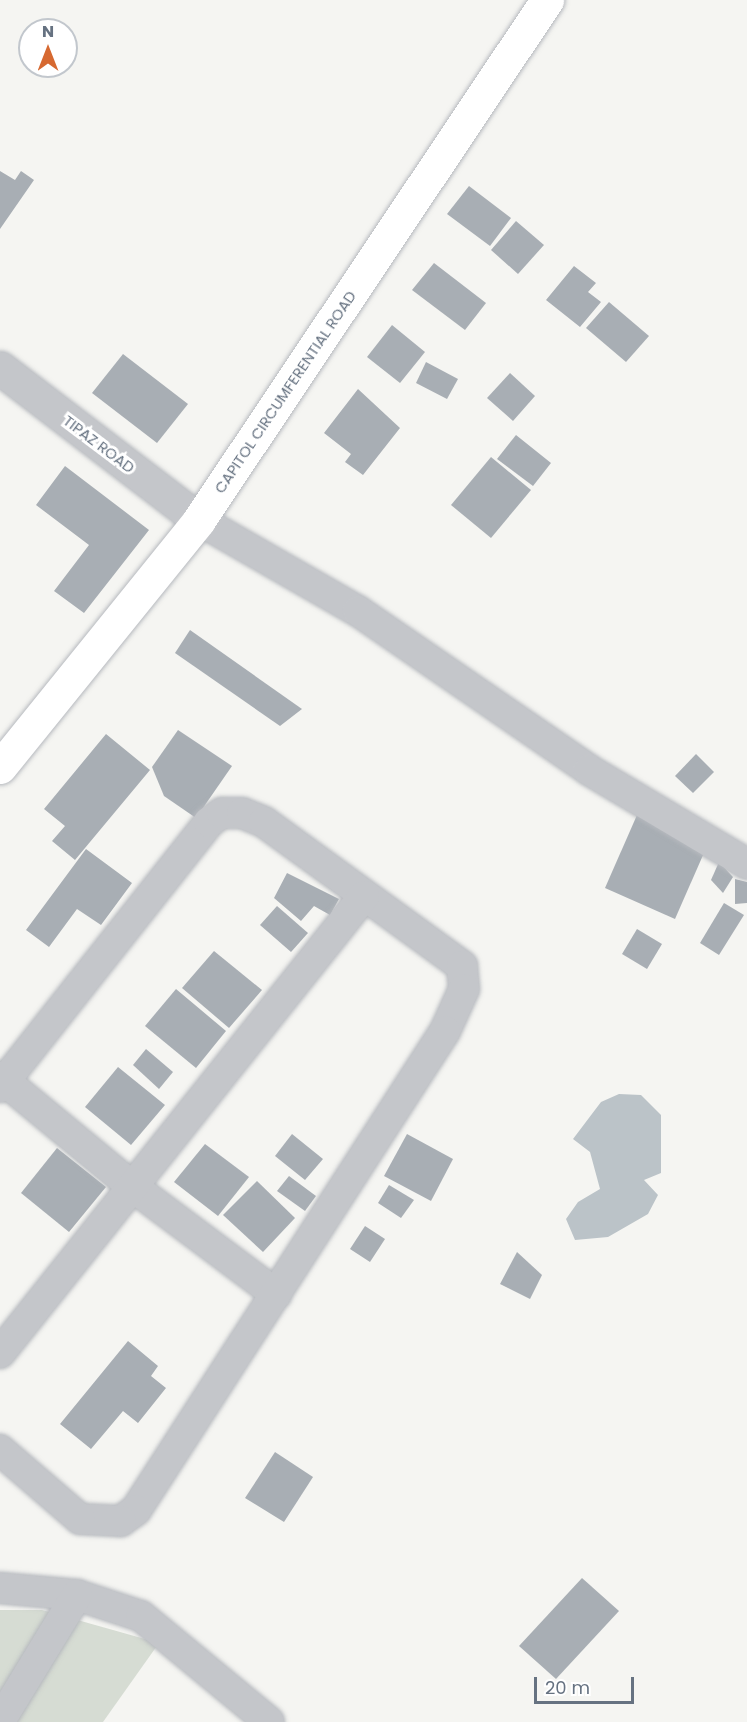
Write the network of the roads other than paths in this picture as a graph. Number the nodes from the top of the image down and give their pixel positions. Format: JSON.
{"nodes":[{"id":1,"x":547,"y":0,"type":"edge"},
{"id":2,"x":0,"y":368,"type":"edge"},
{"id":3,"x":199,"y":520,"type":"junction"},
{"id":4,"x":0,"y":767,"type":"edge"},
{"id":5,"x":747,"y":864,"type":"edge"},
{"id":6,"x":364,"y":896,"type":"junction"},
{"id":7,"x":2,"y":1082,"type":"edge"},
{"id":8,"x":133,"y":1187,"type":"junction"},
{"id":9,"x":276,"y":1294,"type":"junction"},
{"id":10,"x":0,"y":1353,"type":"edge"},
{"id":11,"x":0,"y":1450,"type":"edge"},
{"id":12,"x":0,"y":1588,"type":"edge"},
{"id":13,"x":77,"y":1595,"type":"junction"},
{"id":14,"x":0,"y":1720,"type":"edge"},
{"id":15,"x":269,"y":1722,"type":"edge"}],
"edges":[{"from":1,"to":3,"type":"main road","name":"CAPITOL CIRCUMFERENTIAL ROAD"},
{"from":2,"to":3,"type":"street","name":"TIPAZ ROAD"},
{"from":3,"to":4,"type":"main road","name":"CAPITOL CIRCUMFERENTIAL ROAD"},
{"from":3,"to":5,"type":"street"},
{"from":6,"to":7,"type":"street"},
{"from":6,"to":8,"type":"street"},
{"from":6,"to":9,"type":"street"},
{"from":7,"to":8,"type":"street"},
{"from":8,"to":9,"type":"street"},
{"from":8,"to":10,"type":"street"},
{"from":9,"to":11,"type":"street"},
{"from":12,"to":13,"type":"street"},
{"from":13,"to":14,"type":"street"},
{"from":13,"to":15,"type":"street"}]}
